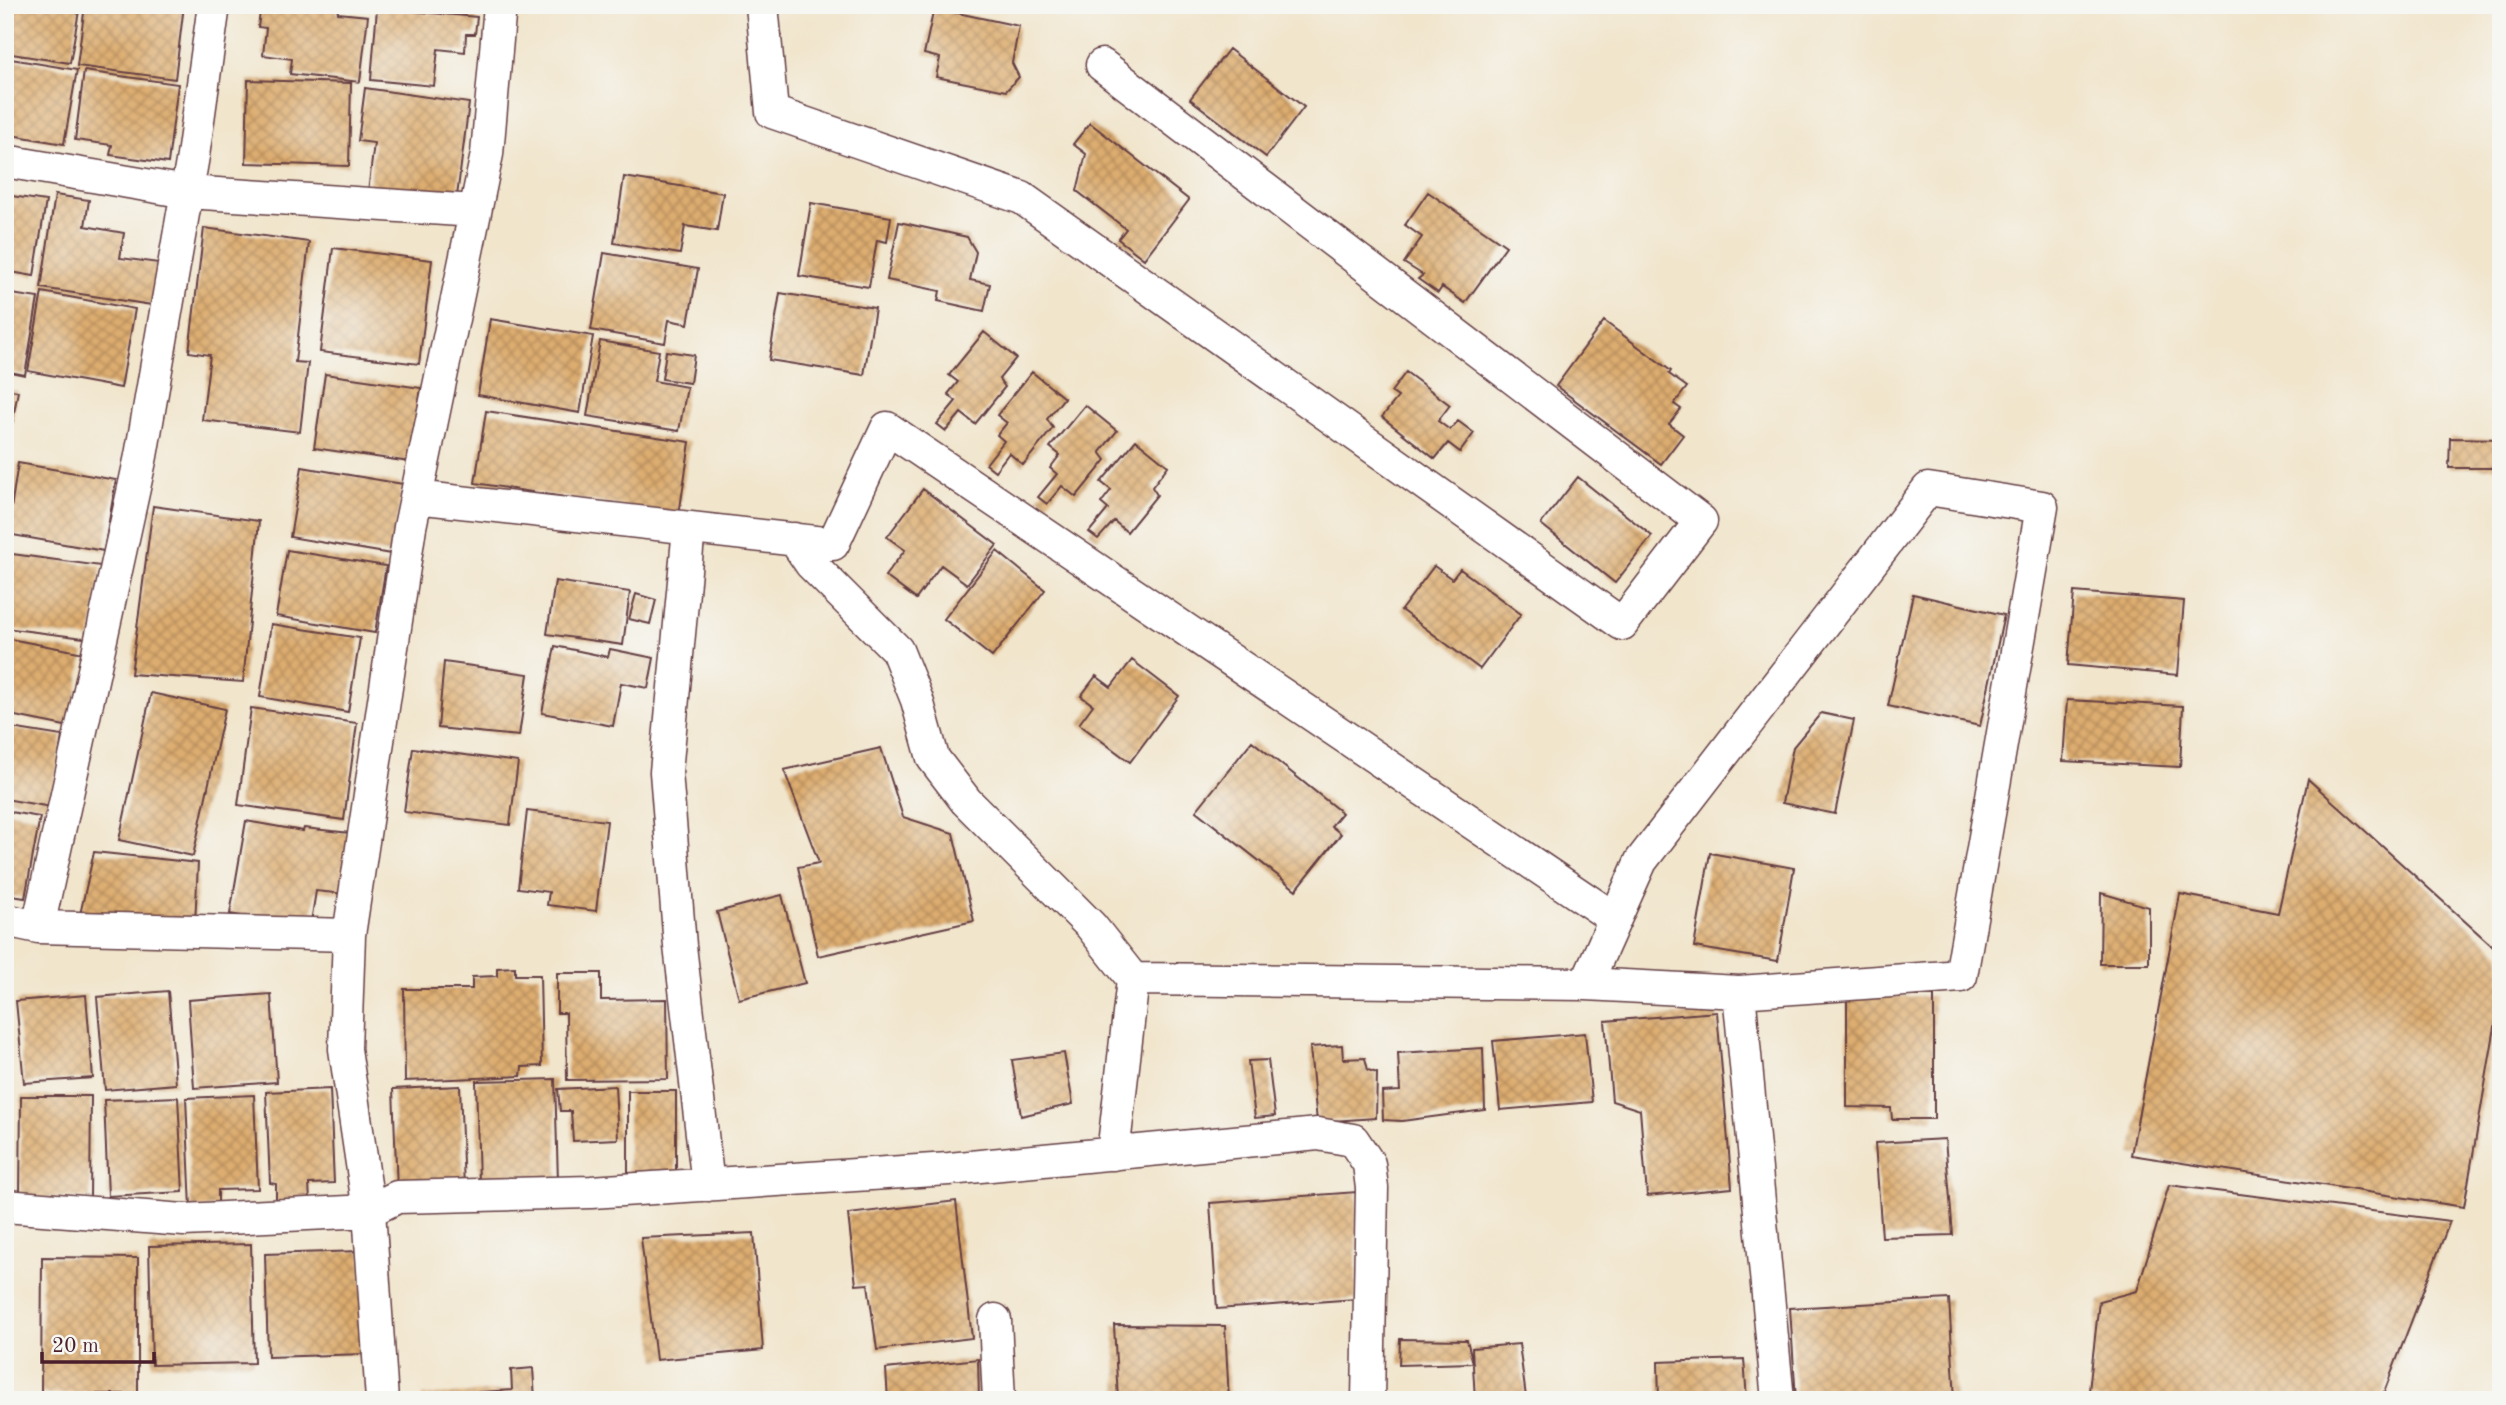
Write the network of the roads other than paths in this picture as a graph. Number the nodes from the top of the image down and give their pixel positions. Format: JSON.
{"nodes":[{"id":1,"x":214,"y":5,"type":"edge"},
{"id":2,"x":500,"y":5,"type":"edge"},
{"id":3,"x":762,"y":5,"type":"edge"},
{"id":4,"x":1102,"y":65,"type":"dead end"},
{"id":5,"x":5,"y":161,"type":"edge"},
{"id":6,"x":187,"y":192,"type":"junction"},
{"id":7,"x":475,"y":211,"type":"junction"},
{"id":8,"x":416,"y":497,"type":"junction"},
{"id":9,"x":689,"y":528,"type":"junction"},
{"id":10,"x":794,"y":539,"type":"junction"},
{"id":11,"x":1615,"y":919,"type":"junction"},
{"id":12,"x":5,"y":920,"type":"edge"},
{"id":13,"x":38,"y":927,"type":"junction"},
{"id":14,"x":349,"y":935,"type":"junction"},
{"id":15,"x":1133,"y":979,"type":"junction"},
{"id":16,"x":1586,"y":984,"type":"junction"},
{"id":17,"x":1740,"y":992,"type":"junction"},
{"id":18,"x":1113,"y":1154,"type":"junction"},
{"id":19,"x":708,"y":1185,"type":"junction"},
{"id":20,"x":5,"y":1206,"type":"edge"},
{"id":21,"x":369,"y":1211,"type":"junction"},
{"id":22,"x":995,"y":1320,"type":"dead end"},
{"id":23,"x":382,"y":1400,"type":"edge"},
{"id":24,"x":999,"y":1400,"type":"edge"},
{"id":25,"x":1368,"y":1400,"type":"edge"},
{"id":26,"x":1778,"y":1400,"type":"edge"}],
"edges":[{"from":1,"to":6,"type":"street"},
{"from":2,"to":7,"type":"street"},
{"from":3,"to":4,"type":"street"},
{"from":5,"to":6,"type":"street"},
{"from":6,"to":7,"type":"street"},
{"from":6,"to":13,"type":"street"},
{"from":7,"to":8,"type":"street"},
{"from":8,"to":9,"type":"street"},
{"from":8,"to":14,"type":"street"},
{"from":9,"to":10,"type":"street"},
{"from":9,"to":19,"type":"street"},
{"from":10,"to":11,"type":"street"},
{"from":10,"to":15,"type":"street"},
{"from":11,"to":16,"type":"street"},
{"from":11,"to":17,"type":"street"},
{"from":12,"to":13,"type":"street"},
{"from":13,"to":14,"type":"street"},
{"from":14,"to":21,"type":"street"},
{"from":15,"to":16,"type":"street"},
{"from":15,"to":18,"type":"street"},
{"from":16,"to":17,"type":"street"},
{"from":17,"to":26,"type":"street"},
{"from":18,"to":19,"type":"street"},
{"from":18,"to":25,"type":"street"},
{"from":19,"to":21,"type":"street"},
{"from":20,"to":21,"type":"street"},
{"from":21,"to":23,"type":"street"},
{"from":22,"to":24,"type":"street"}]}
